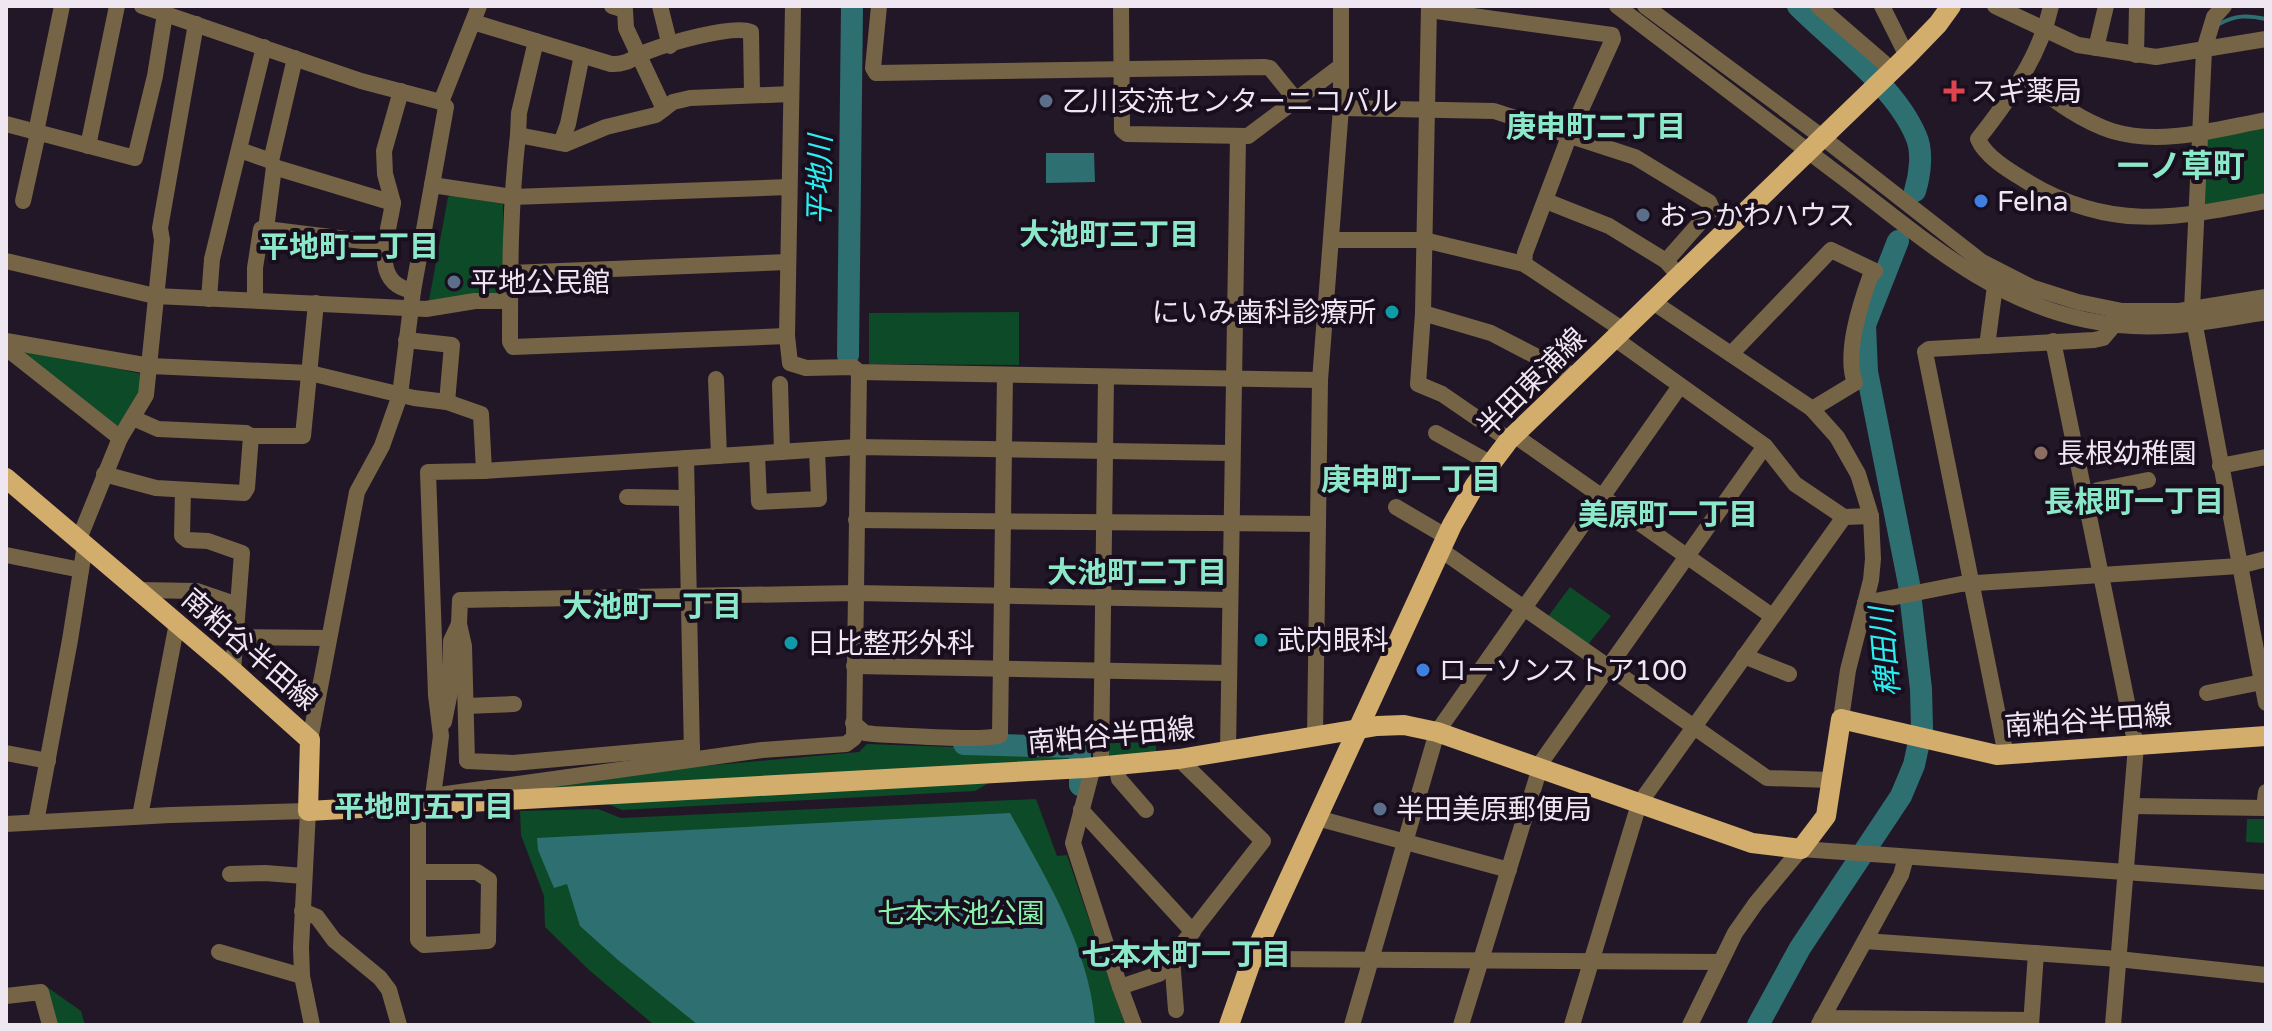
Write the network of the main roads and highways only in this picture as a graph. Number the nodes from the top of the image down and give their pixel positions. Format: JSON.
{"nodes":[{"id":1,"x":1951,"y":6,"type":"edge"},
{"id":2,"x":6,"y":478,"type":"edge"},
{"id":3,"x":1358,"y":730,"type":"junction"},
{"id":4,"x":2266,"y":736,"type":"edge"},
{"id":5,"x":1229,"y":1025,"type":"edge"}],
"edges":[{"from":1,"to":3,"type":"main road","name":"半田東浦線"},
{"from":2,"to":3,"type":"main road","name":"南粕谷半田線"},
{"from":3,"to":4,"type":"main road","name":"南粕谷半田線"},
{"from":3,"to":5,"type":"main road","name":"半田東浦線"}]}
